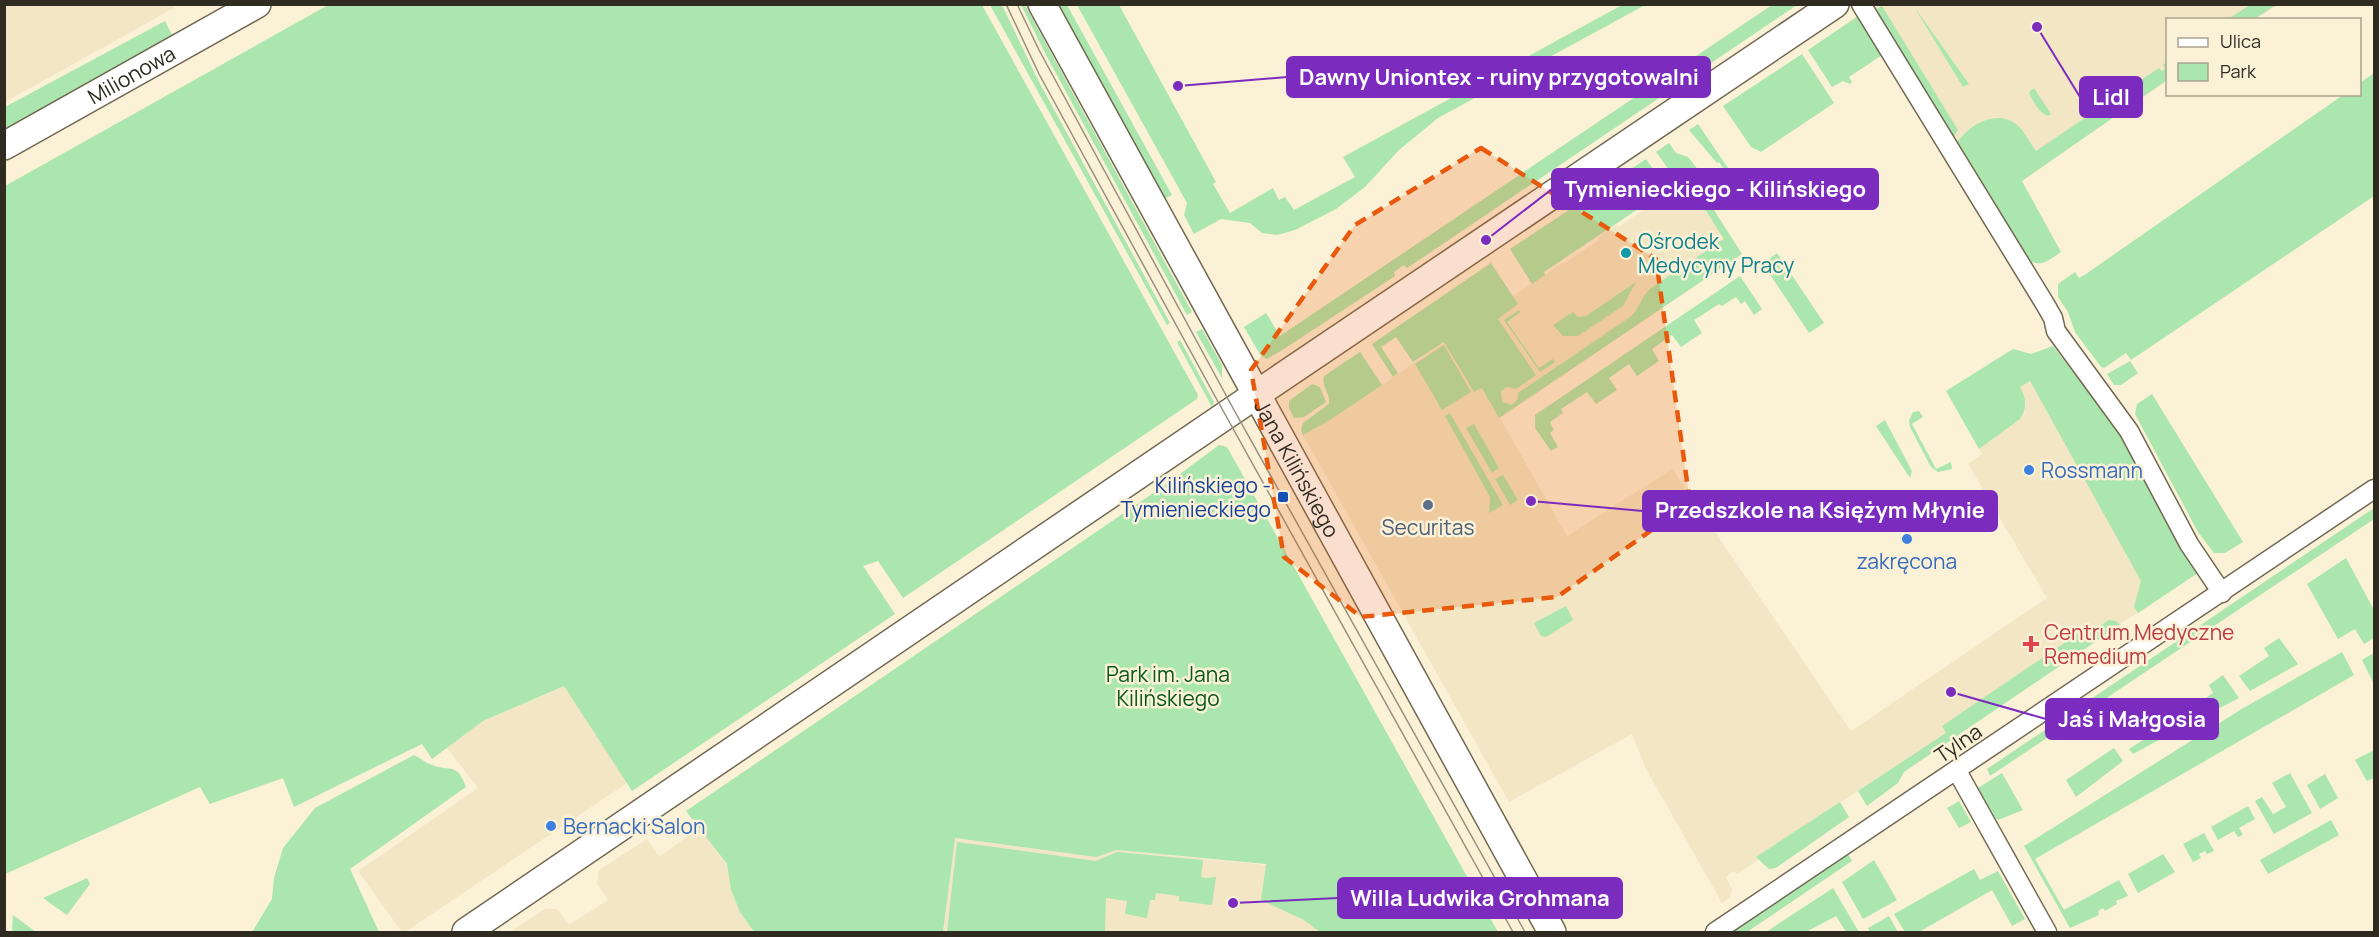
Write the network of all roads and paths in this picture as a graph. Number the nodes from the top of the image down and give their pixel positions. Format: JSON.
{"nodes":[{"id":1,"x":257,"y":4,"type":"edge"},
{"id":2,"x":1042,"y":4,"type":"edge"},
{"id":3,"x":1835,"y":4,"type":"edge"},
{"id":4,"x":1861,"y":4,"type":"edge"},
{"id":5,"x":4,"y":146,"type":"edge"},
{"id":6,"x":1256,"y":394,"type":"junction"},
{"id":7,"x":2374,"y":489,"type":"edge"},
{"id":8,"x":2222,"y":593,"type":"junction"},
{"id":9,"x":1957,"y":771,"type":"junction"},
{"id":10,"x":466,"y":933,"type":"edge"},
{"id":11,"x":1552,"y":933,"type":"edge"},
{"id":12,"x":1715,"y":933,"type":"edge"},
{"id":13,"x":2047,"y":933,"type":"edge"}],
"edges":[{"from":1,"to":5,"type":"street","name":"Milionowa"},
{"from":2,"to":6,"type":"street","name":"Jana Kilińskiego"},
{"from":3,"to":6,"type":"street"},
{"from":4,"to":8,"type":"street"},
{"from":6,"to":10,"type":"street"},
{"from":6,"to":11,"type":"street","name":"Jana Kilińskiego"},
{"from":7,"to":8,"type":"street","name":"Tylna"},
{"from":8,"to":9,"type":"street","name":"Tylna"},
{"from":9,"to":12,"type":"street","name":"Tylna"},
{"from":9,"to":13,"type":"street"}]}
